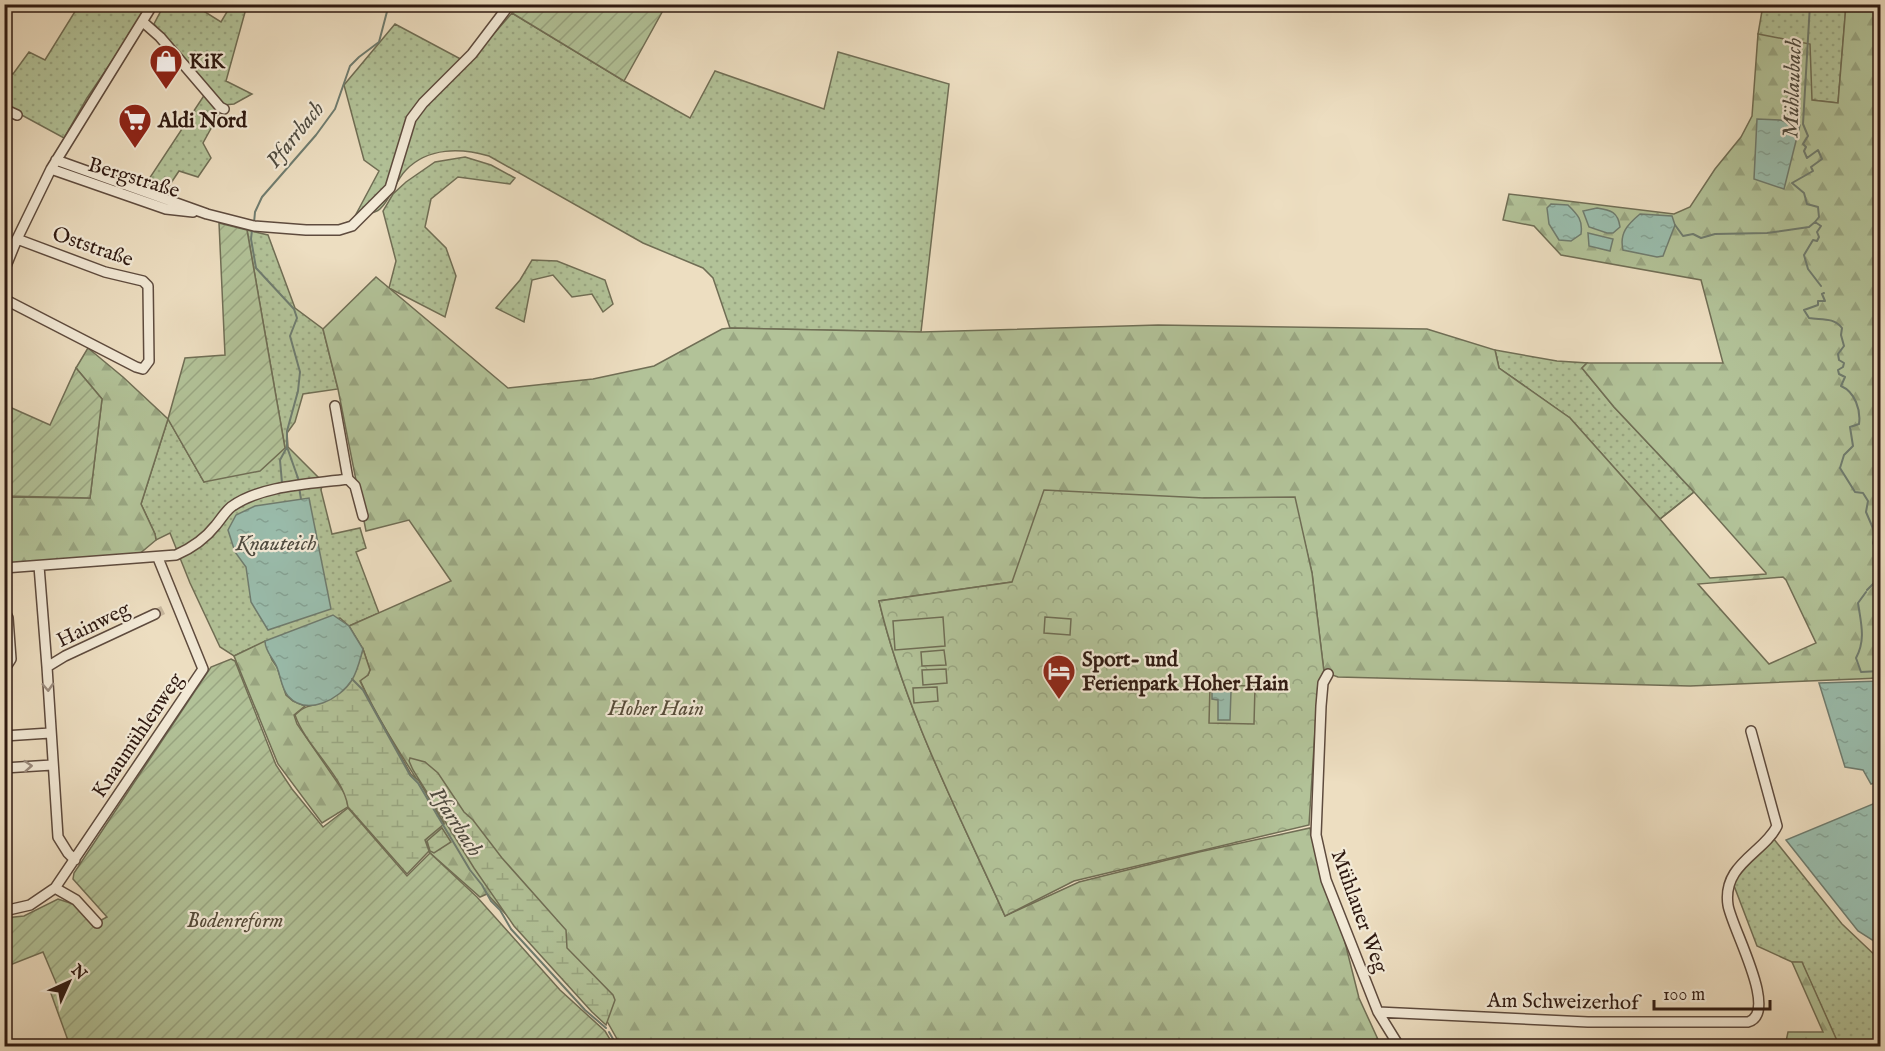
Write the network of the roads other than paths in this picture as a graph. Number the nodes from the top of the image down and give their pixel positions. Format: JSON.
{"nodes":[{"id":1,"x":153,"y":4,"type":"edge"},
{"id":2,"x":510,"y":4,"type":"edge"},
{"id":3,"x":143,"y":22,"type":"junction"},
{"id":4,"x":4,"y":109,"type":"edge"},
{"id":5,"x":224,"y":109,"type":"dead end"},
{"id":6,"x":17,"y":115,"type":"dead end"},
{"id":7,"x":54,"y":165,"type":"junction"},
{"id":8,"x":17,"y":239,"type":"junction"},
{"id":9,"x":4,"y":271,"type":"edge"},
{"id":10,"x":4,"y":299,"type":"edge"},
{"id":11,"x":335,"y":406,"type":"dead end"},
{"id":12,"x":348,"y":479,"type":"junction"},
{"id":13,"x":363,"y":516,"type":"dead end"},
{"id":14,"x":159,"y":558,"type":"junction"},
{"id":15,"x":39,"y":566,"type":"junction"},
{"id":16,"x":4,"y":568,"type":"edge"},
{"id":17,"x":4,"y":610,"type":"edge"},
{"id":18,"x":155,"y":614,"type":"tunnel mouth"},
{"id":19,"x":48,"y":667,"type":"junction"},
{"id":20,"x":4,"y":670,"type":"edge"},
{"id":21,"x":1328,"y":674,"type":"dead end"},
{"id":22,"x":1751,"y":731,"type":"dead end"},
{"id":23,"x":50,"y":733,"type":"junction"},
{"id":24,"x":4,"y":736,"type":"edge"},
{"id":25,"x":52,"y":765,"type":"junction"},
{"id":26,"x":4,"y":768,"type":"edge"},
{"id":27,"x":75,"y":860,"type":"junction"},
{"id":28,"x":55,"y":888,"type":"junction"},
{"id":29,"x":4,"y":911,"type":"edge"},
{"id":30,"x":97,"y":923,"type":"dead end"},
{"id":31,"x":1378,"y":1012,"type":"junction"},
{"id":32,"x":1399,"y":1047,"type":"edge"}],
"edges":[{"from":1,"to":3,"type":"street"},
{"from":2,"to":7,"type":"street","name":"Bergstraße"},
{"from":3,"to":5,"type":"street"},
{"from":3,"to":7,"type":"street"},
{"from":4,"to":6,"type":"street"},
{"from":7,"to":8,"type":"street"},
{"from":8,"to":9,"type":"street"},
{"from":8,"to":10,"type":"street","name":"Oststraße"},
{"from":11,"to":12,"type":"street"},
{"from":12,"to":13,"type":"street"},
{"from":12,"to":14,"type":"street"},
{"from":14,"to":15,"type":"street"},
{"from":14,"to":27,"type":"street","name":"Knaumühlenweg"},
{"from":15,"to":16,"type":"street"},
{"from":15,"to":19,"type":"street"},
{"from":17,"to":20,"type":"street"},
{"from":18,"to":19,"type":"street","name":"Hainweg"},
{"from":19,"to":23,"type":"street","one_way":true},
{"from":21,"to":31,"type":"street","name":"Mühlauer Weg"},
{"from":22,"to":31,"type":"street","name":"Am Schweizerhof"},
{"from":23,"to":24,"type":"street"},
{"from":23,"to":25,"type":"street"},
{"from":26,"to":25,"type":"street","one_way":true},
{"from":25,"to":27,"type":"street"},
{"from":27,"to":28,"type":"street","name":"Knaumühlenweg"},
{"from":28,"to":29,"type":"street","name":"Knaumühlenweg"},
{"from":28,"to":30,"type":"street"},
{"from":31,"to":32,"type":"street","name":"Mühlauer Weg"}]}
